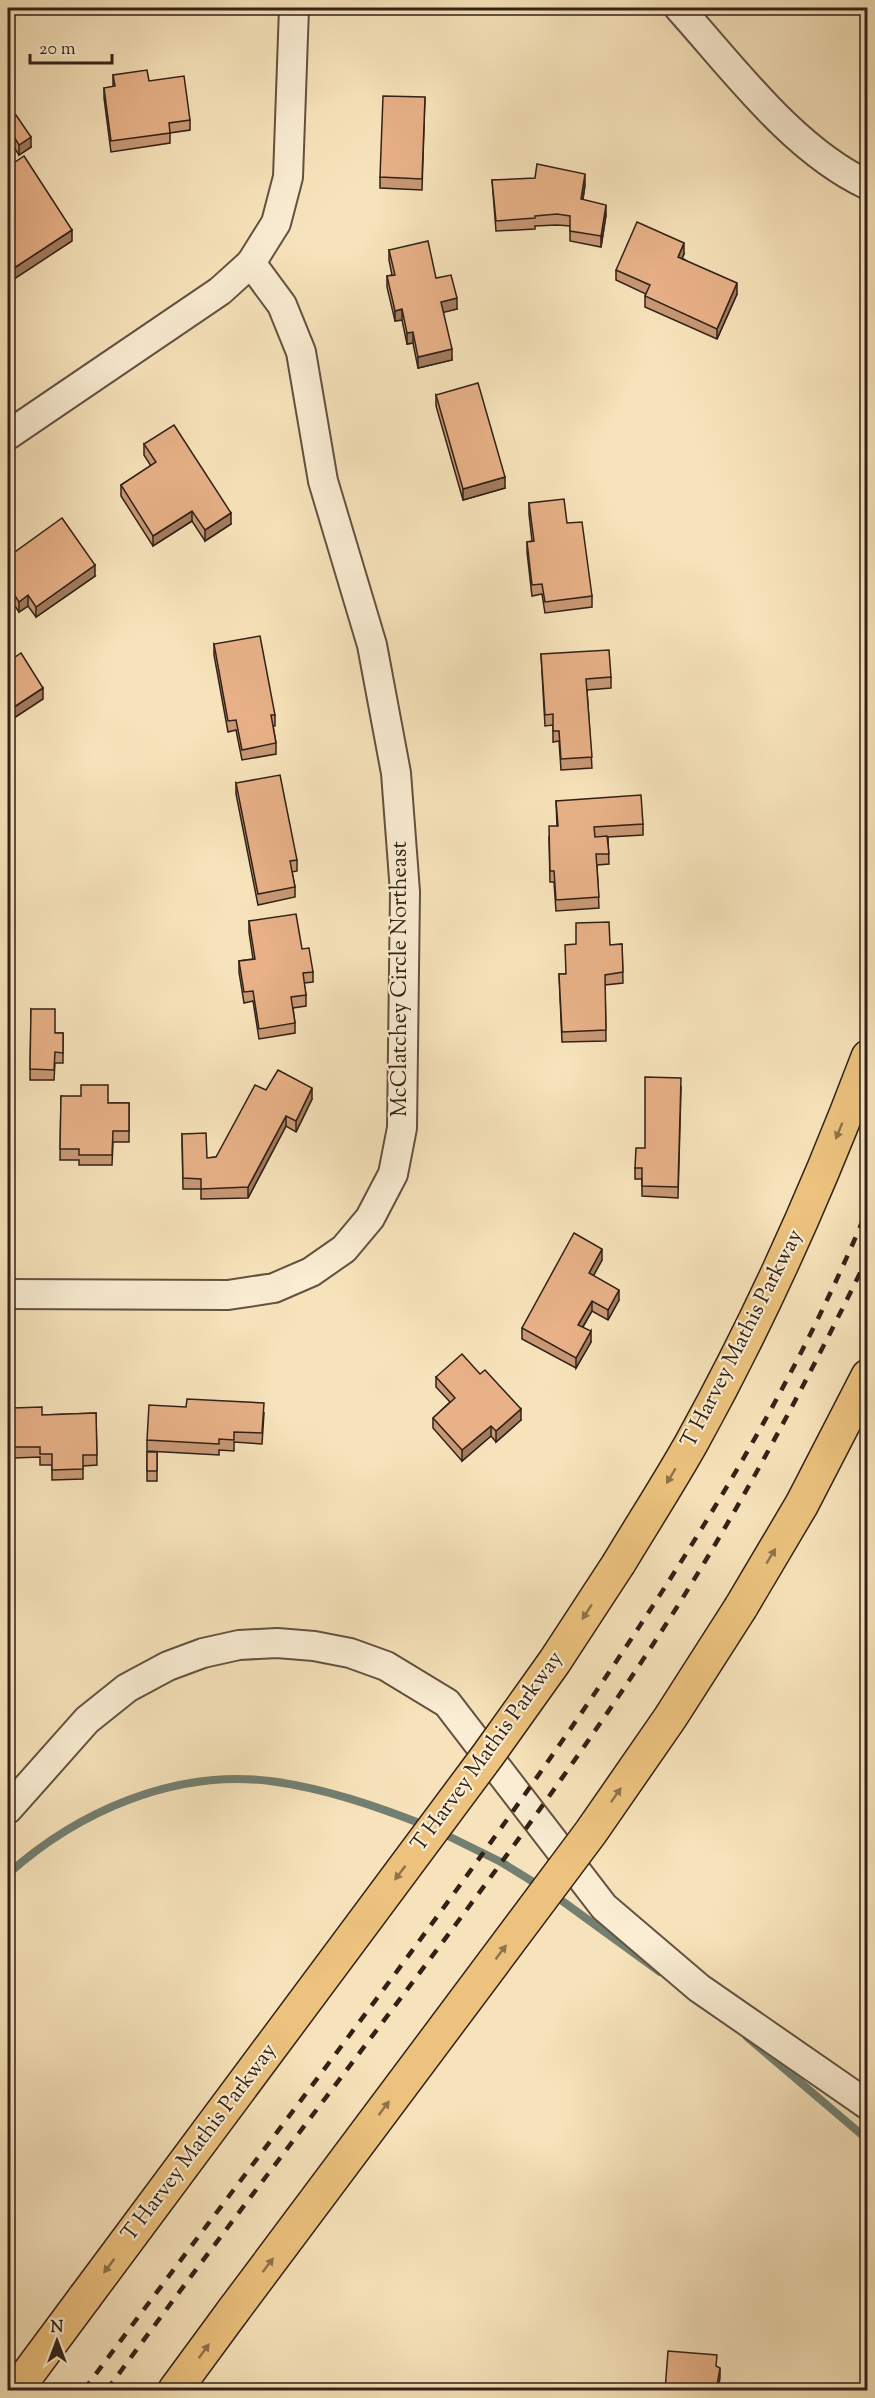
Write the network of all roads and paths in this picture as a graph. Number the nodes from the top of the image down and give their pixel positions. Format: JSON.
{"nodes":[{"id":1,"x":294,"y":8,"type":"edge"},
{"id":2,"x":679,"y":8,"type":"edge"},
{"id":3,"x":857,"y":180,"type":"edge"},
{"id":4,"x":251,"y":263,"type":"junction"},
{"id":5,"x":8,"y":435,"type":"edge"},
{"id":6,"x":867,"y":1057,"type":"edge"},
{"id":7,"x":8,"y":1294,"type":"edge"},
{"id":8,"x":867,"y":1376,"type":"edge"},
{"id":9,"x":8,"y":1809,"type":"edge"},
{"id":10,"x":867,"y":2105,"type":"edge"},
{"id":11,"x":16,"y":2391,"type":"edge"},
{"id":12,"x":175,"y":2391,"type":"edge"}],
"edges":[{"from":1,"to":4,"type":"street"},
{"from":2,"to":3,"type":"street"},
{"from":4,"to":5,"type":"street"},
{"from":4,"to":7,"type":"street","name":"McClatchey Circle Northeast"},
{"from":6,"to":11,"type":"highway","name":"T Harvey Mathis Parkway","one_way":true,"bridge":true},
{"from":12,"to":8,"type":"highway","one_way":true,"bridge":true},
{"from":9,"to":10,"type":"street"}]}
